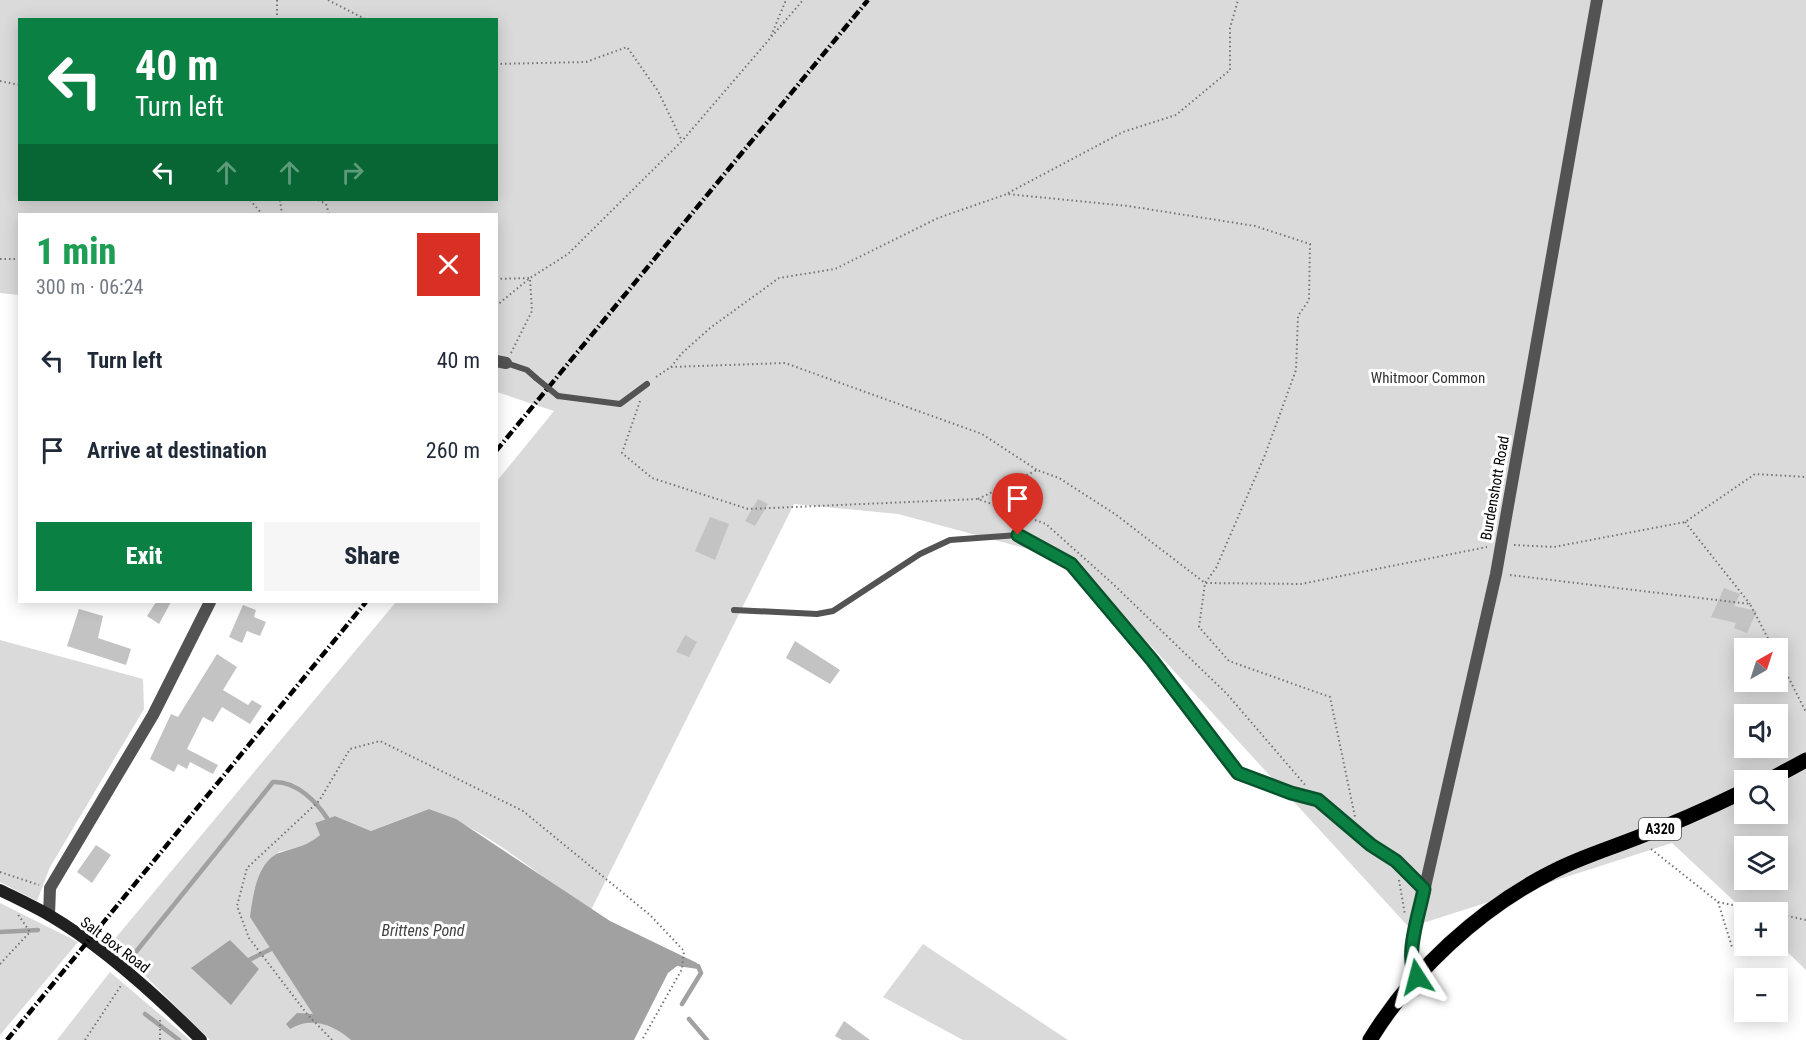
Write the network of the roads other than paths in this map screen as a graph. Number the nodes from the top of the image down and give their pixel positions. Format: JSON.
{"nodes":[{"id":1,"x":1597,"y":0,"type":"edge"},
{"id":2,"x":501,"y":362,"type":"edge"},
{"id":3,"x":646,"y":384,"type":"road end"},
{"id":4,"x":209,"y":603,"type":"edge"},
{"id":5,"x":734,"y":610,"type":"dead end"},
{"id":6,"x":1806,"y":760,"type":"edge"},
{"id":7,"x":1788,"y":770,"type":"edge"},
{"id":8,"x":1734,"y":795,"type":"edge"},
{"id":9,"x":1424,"y":889,"type":"junction"},
{"id":10,"x":0,"y":890,"type":"edge"},
{"id":11,"x":49,"y":915,"type":"junction"},
{"id":12,"x":1417,"y":977,"type":"junction"},
{"id":13,"x":201,"y":1040,"type":"edge"},
{"id":14,"x":1370,"y":1040,"type":"edge"}],
"edges":[{"from":1,"to":9,"type":"street","name":"Burdenshott Road"},
{"from":2,"to":3,"type":"lane","bridge":true},
{"from":4,"to":11,"type":"street"},
{"from":5,"to":9,"type":"lane"},
{"from":6,"to":7,"type":"main road"},
{"from":8,"to":12,"type":"main road","number":"A320"},
{"from":9,"to":12,"type":"street","name":"Burdenshott Road"},
{"from":10,"to":11,"type":"street","name":"Salt Box Road"},
{"from":11,"to":13,"type":"street","name":"Salt Box Road"},
{"from":12,"to":14,"type":"main road","number":"A320"}]}
